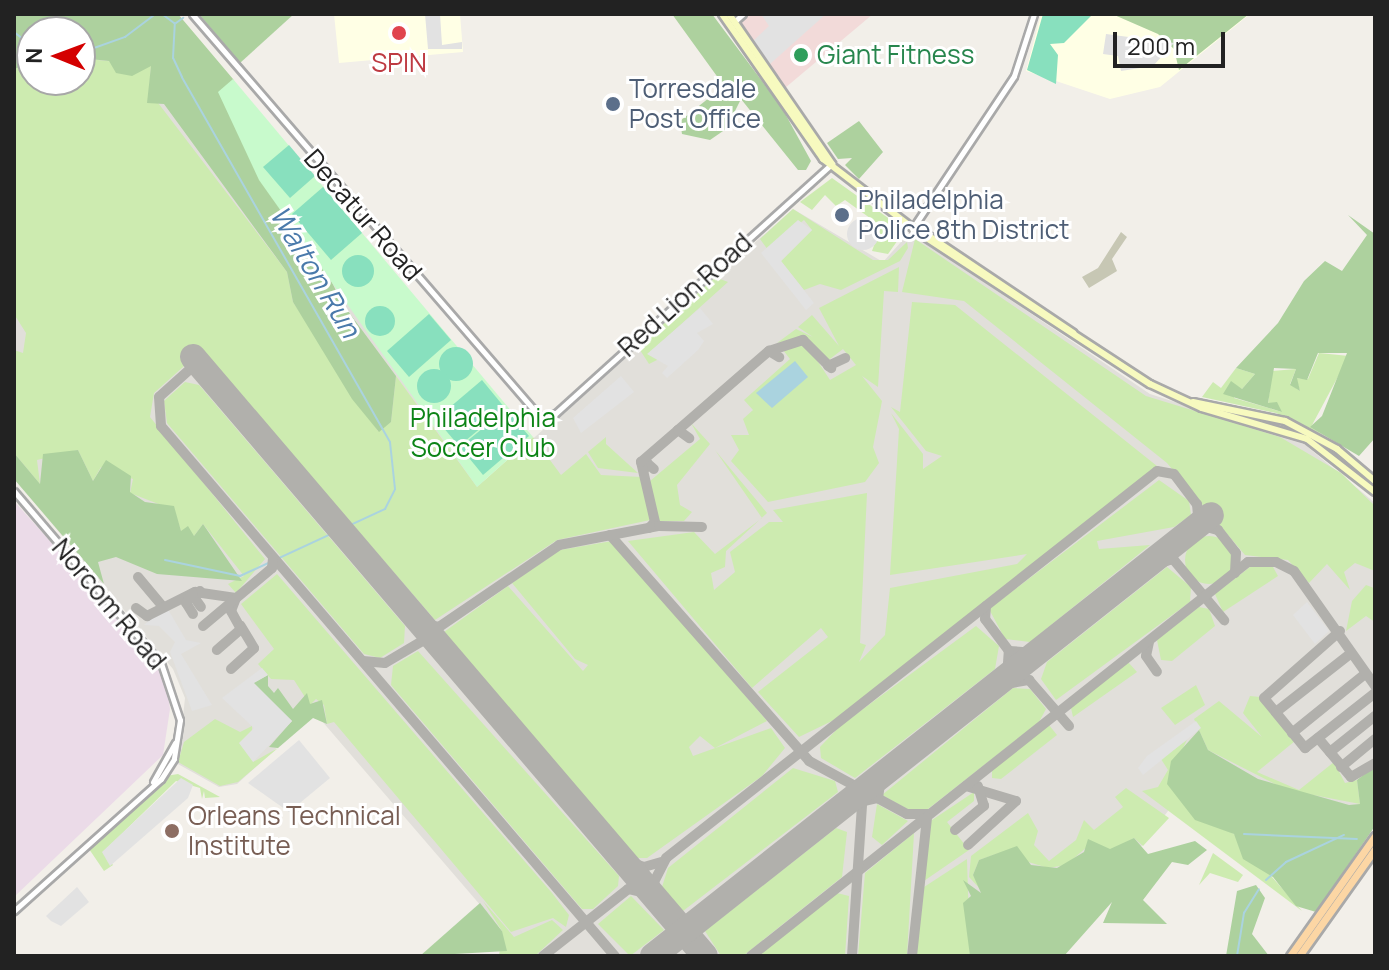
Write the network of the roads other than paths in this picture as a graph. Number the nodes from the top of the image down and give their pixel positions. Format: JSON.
{"nodes":[{"id":1,"x":192,"y":14,"type":"edge"},
{"id":2,"x":722,"y":14,"type":"edge"},
{"id":3,"x":729,"y":14,"type":"edge"},
{"id":4,"x":743,"y":14,"type":"edge"},
{"id":5,"x":1034,"y":14,"type":"edge"},
{"id":6,"x":732,"y":23,"type":"junction"},
{"id":7,"x":832,"y":164,"type":"junction"},
{"id":8,"x":914,"y":226,"type":"junction"},
{"id":9,"x":1193,"y":402,"type":"junction"},
{"id":10,"x":535,"y":416,"type":"joint"},
{"id":11,"x":1375,"y":481,"type":"edge"},
{"id":12,"x":14,"y":491,"type":"edge"},
{"id":13,"x":1375,"y":492,"type":"edge"},
{"id":14,"x":1375,"y":836,"type":"edge"},
{"id":15,"x":1375,"y":849,"type":"edge"},
{"id":16,"x":1364,"y":858,"type":"junction"},
{"id":17,"x":14,"y":911,"type":"edge"},
{"id":18,"x":1290,"y":956,"type":"edge"},
{"id":19,"x":1299,"y":956,"type":"edge"}],
"edges":[{"from":1,"to":10,"type":"street","name":"Decatur Road"},
{"from":2,"to":6,"type":"main road"},
{"from":3,"to":6,"type":"main road"},
{"from":4,"to":6,"type":"street"},
{"from":5,"to":8,"type":"street"},
{"from":6,"to":7,"type":"main road"},
{"from":7,"to":8,"type":"main road"},
{"from":7,"to":10,"type":"street","name":"Red Lion Road"},
{"from":8,"to":9,"type":"main road"},
{"from":9,"to":11,"type":"main road"},
{"from":9,"to":13,"type":"main road"},
{"from":12,"to":17,"type":"street","name":"Norcom Road"},
{"from":14,"to":16,"type":"main road"},
{"from":15,"to":16,"type":"main road"},
{"from":16,"to":18,"type":"main road"},
{"from":16,"to":19,"type":"main road"}]}
